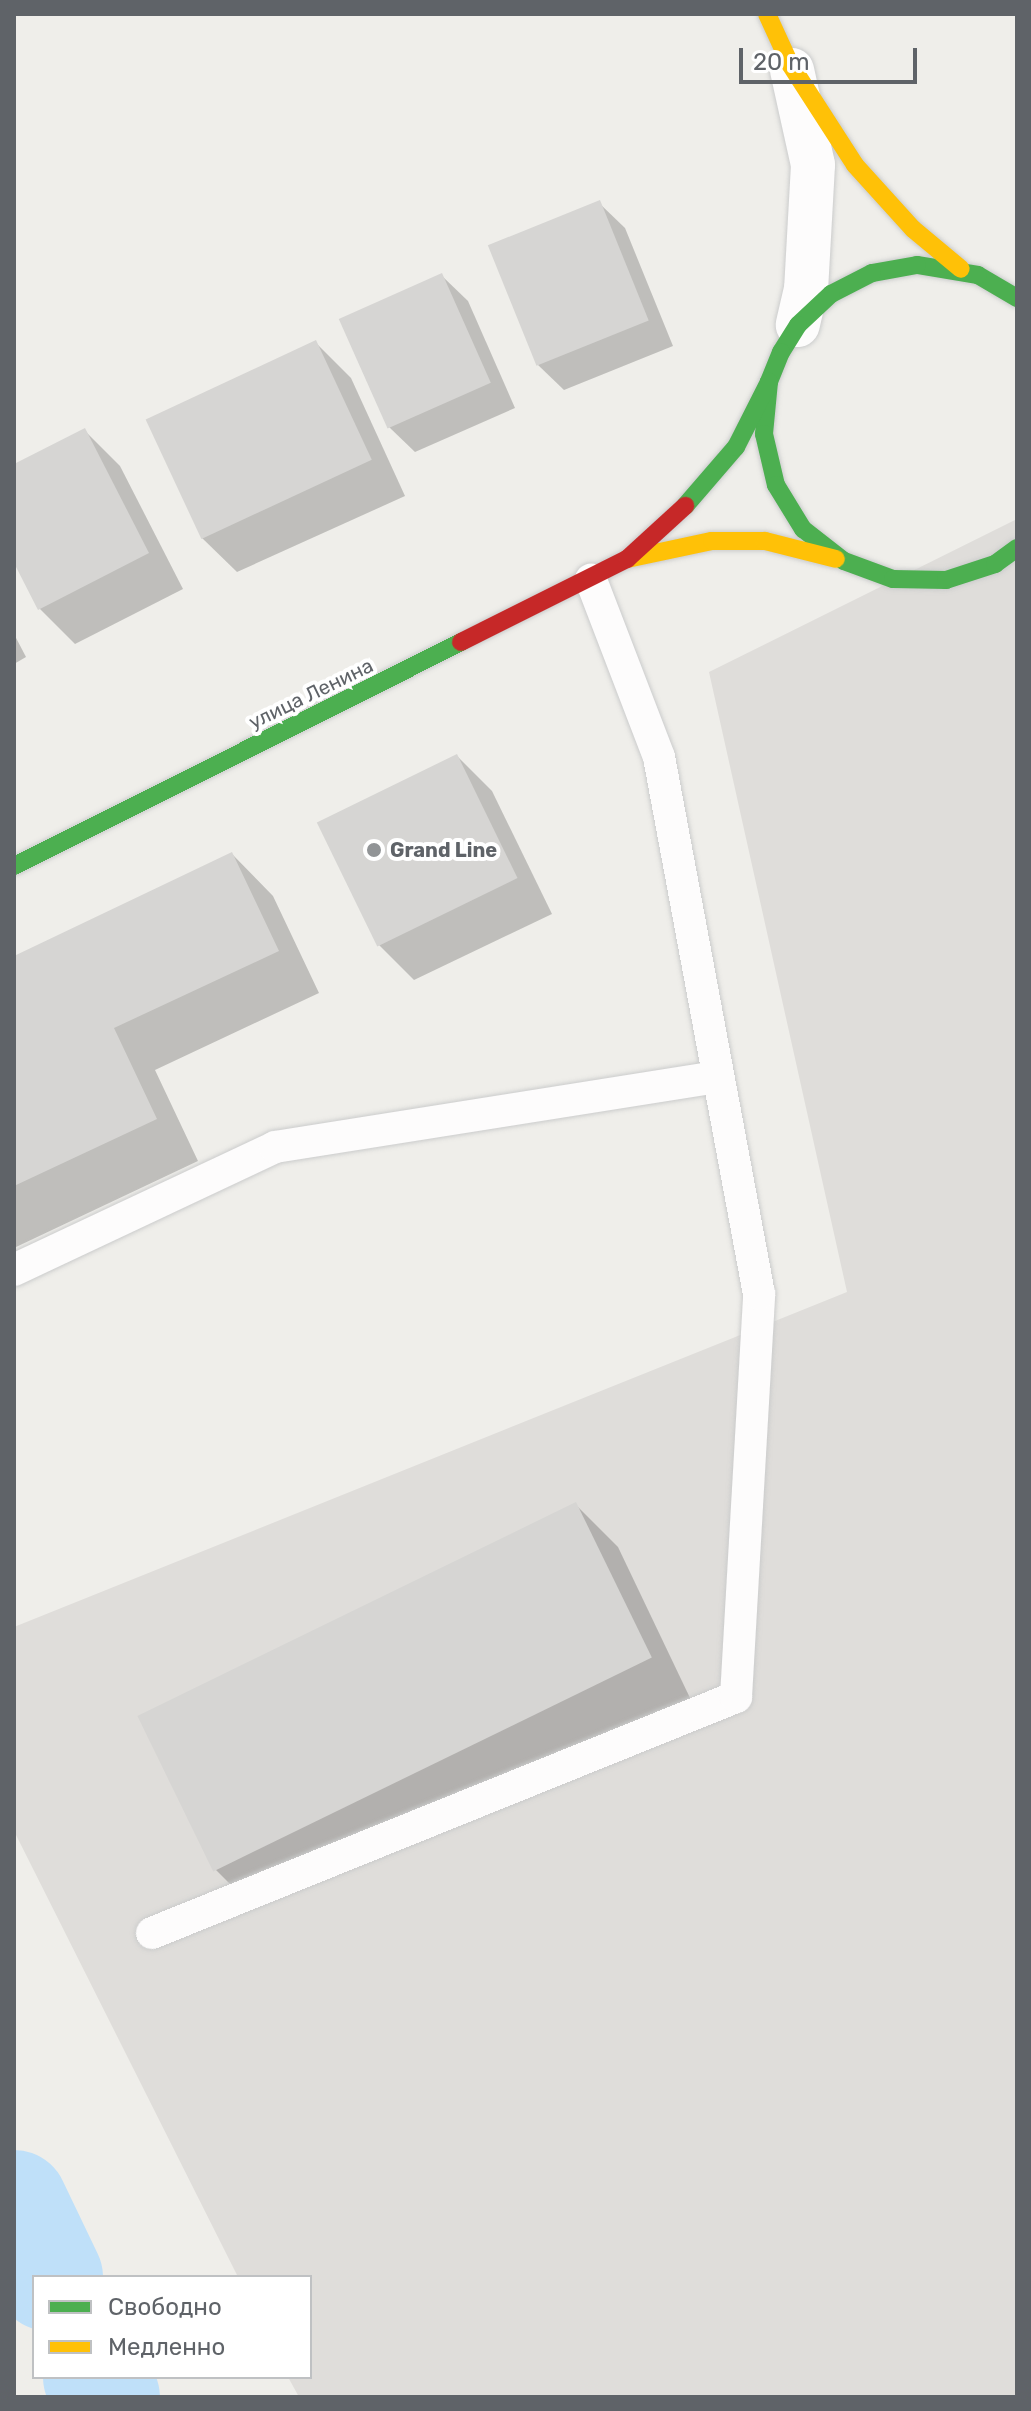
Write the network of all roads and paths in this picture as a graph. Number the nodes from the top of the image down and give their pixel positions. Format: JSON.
{"nodes":[{"id":1,"x":767,"y":14,"type":"edge"},
{"id":2,"x":790,"y":64,"type":"junction"},
{"id":3,"x":961,"y":269,"type":"junction"},
{"id":4,"x":994,"y":282,"type":"junction"},
{"id":5,"x":1017,"y":282,"type":"edge"},
{"id":6,"x":1017,"y":298,"type":"edge"},
{"id":7,"x":798,"y":325,"type":"junction"},
{"id":8,"x":769,"y":382,"type":"junction"},
{"id":9,"x":1017,"y":548,"type":"edge"},
{"id":10,"x":627,"y":559,"type":"junction"},
{"id":11,"x":844,"y":561,"type":"junction"},
{"id":12,"x":591,"y":580,"type":"junction"},
{"id":13,"x":14,"y":866,"type":"edge"},
{"id":14,"x":718,"y":1077,"type":"junction"},
{"id":15,"x":14,"y":1270,"type":"edge"},
{"id":16,"x":152,"y":1933,"type":"dead end"}],
"edges":[{"from":1,"to":2,"type":"street"},
{"from":2,"to":3,"type":"street"},
{"from":2,"to":7,"type":"street"},
{"from":3,"to":4,"type":"street"},
{"from":3,"to":7,"type":"street"},
{"from":4,"to":5,"type":"street"},
{"from":4,"to":6,"type":"street"},
{"from":7,"to":8,"type":"street"},
{"from":8,"to":10,"type":"street"},
{"from":8,"to":11,"type":"street"},
{"from":9,"to":11,"type":"street"},
{"from":10,"to":11,"type":"street"},
{"from":10,"to":12,"type":"street","name":"улица Ленина"},
{"from":12,"to":13,"type":"street","name":"улица Ленина"},
{"from":12,"to":14,"type":"lane"},
{"from":14,"to":15,"type":"lane"},
{"from":14,"to":16,"type":"lane"}]}
